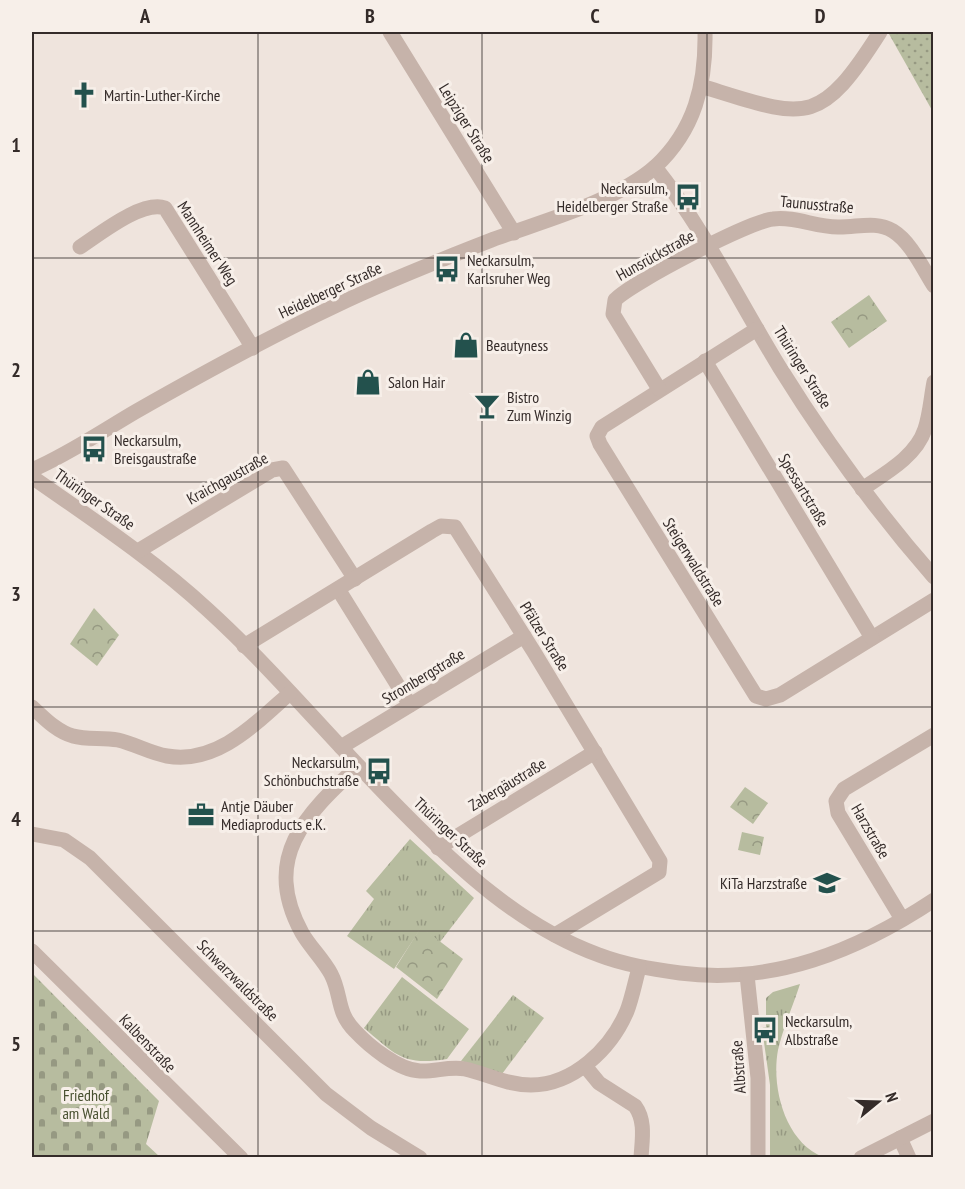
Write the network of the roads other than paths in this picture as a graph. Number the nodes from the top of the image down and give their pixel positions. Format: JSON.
{"nodes":[{"id":1,"x":390,"y":32,"type":"edge"},
{"id":2,"x":705,"y":32,"type":"edge"},
{"id":3,"x":880,"y":32,"type":"edge"},
{"id":4,"x":701,"y":86,"type":"junction"},
{"id":5,"x":655,"y":167,"type":"junction"},
{"id":6,"x":514,"y":233,"type":"junction"},
{"id":7,"x":709,"y":246,"type":"junction"},
{"id":8,"x":80,"y":247,"type":"dead end"},
{"id":9,"x":933,"y":286,"type":"edge"},
{"id":10,"x":758,"y":329,"type":"junction"},
{"id":11,"x":253,"y":348,"type":"junction"},
{"id":12,"x":705,"y":361,"type":"junction"},
{"id":13,"x":933,"y":382,"type":"edge"},
{"id":14,"x":660,"y":389,"type":"junction"},
{"id":15,"x":32,"y":470,"type":"edge"},
{"id":16,"x":32,"y":477,"type":"edge"},
{"id":17,"x":862,"y":489,"type":"junction"},
{"id":18,"x":138,"y":551,"type":"junction"},
{"id":19,"x":928,"y":562,"type":"edge"},
{"id":20,"x":933,"y":577,"type":"edge"},
{"id":21,"x":355,"y":579,"type":"junction"},
{"id":22,"x":338,"y":589,"type":"junction"},
{"id":23,"x":933,"y":600,"type":"edge"},
{"id":24,"x":524,"y":636,"type":"junction"},
{"id":25,"x":872,"y":638,"type":"junction"},
{"id":26,"x":244,"y":646,"type":"junction"},
{"id":27,"x":290,"y":693,"type":"junction"},
{"id":28,"x":410,"y":705,"type":"junction"},
{"id":29,"x":32,"y":707,"type":"edge"},
{"id":30,"x":933,"y":735,"type":"edge"},
{"id":31,"x":341,"y":747,"type":"junction"},
{"id":32,"x":595,"y":752,"type":"junction"},
{"id":33,"x":358,"y":766,"type":"junction"},
{"id":34,"x":32,"y":834,"type":"edge"},
{"id":35,"x":438,"y":848,"type":"junction"},
{"id":36,"x":933,"y":900,"type":"edge"},
{"id":37,"x":902,"y":919,"type":"junction"},
{"id":38,"x":555,"y":935,"type":"junction"},
{"id":39,"x":32,"y":951,"type":"edge"},
{"id":40,"x":639,"y":968,"type":"junction"},
{"id":41,"x":747,"y":975,"type":"junction"},
{"id":42,"x":585,"y":1066,"type":"junction"},
{"id":43,"x":933,"y":1121,"type":"edge"},
{"id":44,"x":900,"y":1138,"type":"junction"},
{"id":45,"x":241,"y":1158,"type":"edge"},
{"id":46,"x":420,"y":1158,"type":"edge"},
{"id":47,"x":641,"y":1158,"type":"edge"},
{"id":48,"x":758,"y":1158,"type":"edge"},
{"id":49,"x":861,"y":1158,"type":"edge"},
{"id":50,"x":909,"y":1158,"type":"edge"}],
"edges":[{"from":1,"to":6,"type":"street","name":"Leipziger Straße"},
{"from":2,"to":4,"type":"street","name":"Heidelberger Straße"},
{"from":3,"to":4,"type":"street"},
{"from":4,"to":5,"type":"street","name":"Heidelberger Straße"},
{"from":5,"to":6,"type":"street","name":"Heidelberger Straße"},
{"from":5,"to":7,"type":"street","name":"Thüringer Straße"},
{"from":6,"to":11,"type":"street","name":"Heidelberger Straße"},
{"from":7,"to":9,"type":"street","name":"Taunusstraße"},
{"from":7,"to":10,"type":"street","name":"Thüringer Straße"},
{"from":7,"to":14,"type":"street","name":"Hunsrückstraße"},
{"from":8,"to":11,"type":"street","name":"Mannheimer Weg"},
{"from":10,"to":12,"type":"street","name":"Steigerwaldstraße"},
{"from":10,"to":17,"type":"street","name":"Thüringer Straße"},
{"from":11,"to":15,"type":"street","name":"Heidelberger Straße"},
{"from":12,"to":14,"type":"street","name":"Steigerwaldstraße"},
{"from":12,"to":25,"type":"street","name":"Spessartstraße"},
{"from":13,"to":17,"type":"street"},
{"from":14,"to":25,"type":"street","name":"Steigerwaldstraße"},
{"from":16,"to":18,"type":"street","name":"Thüringer Straße"},
{"from":17,"to":19,"type":"street","name":"Thüringer Straße"},
{"from":18,"to":21,"type":"street","name":"Kraichgaustraße"},
{"from":18,"to":26,"type":"street","name":"Thüringer Straße"},
{"from":19,"to":20,"type":"street","name":"Thüringer Straße"},
{"from":21,"to":22,"type":"street","name":"Pfälzer Straße"},
{"from":21,"to":24,"type":"street","name":"Pfälzer Straße"},
{"from":22,"to":26,"type":"street","name":"Pfälzer Straße"},
{"from":22,"to":28,"type":"street"},
{"from":23,"to":25,"type":"street","name":"Steigerwaldstraße"},
{"from":24,"to":28,"type":"street","name":"Strombergstraße"},
{"from":24,"to":32,"type":"street","name":"Pfälzer Straße"},
{"from":26,"to":27,"type":"street","name":"Thüringer Straße"},
{"from":27,"to":29,"type":"street"},
{"from":27,"to":31,"type":"street","name":"Thüringer Straße"},
{"from":28,"to":31,"type":"street","name":"Strombergstraße"},
{"from":30,"to":37,"type":"street","name":"Harzstraße"},
{"from":31,"to":33,"type":"street","name":"Thüringer Straße"},
{"from":32,"to":35,"type":"street","name":"Zabergäustraße"},
{"from":32,"to":38,"type":"street","name":"Pfälzer Straße"},
{"from":33,"to":35,"type":"street","name":"Thüringer Straße"},
{"from":33,"to":42,"type":"street"},
{"from":34,"to":46,"type":"street","name":"Schwarzwaldstraße"},
{"from":35,"to":38,"type":"street","name":"Thüringer Straße"},
{"from":36,"to":37,"type":"street","name":"Thüringer Straße"},
{"from":37,"to":41,"type":"street","name":"Thüringer Straße"},
{"from":38,"to":40,"type":"street","name":"Thüringer Straße"},
{"from":39,"to":45,"type":"street","name":"Kalbenstraße"},
{"from":40,"to":41,"type":"street","name":"Thüringer Straße"},
{"from":40,"to":42,"type":"street"},
{"from":41,"to":48,"type":"street","name":"Albstraße"},
{"from":42,"to":47,"type":"street"},
{"from":43,"to":44,"type":"street"},
{"from":44,"to":49,"type":"street"},
{"from":44,"to":50,"type":"street"}]}
